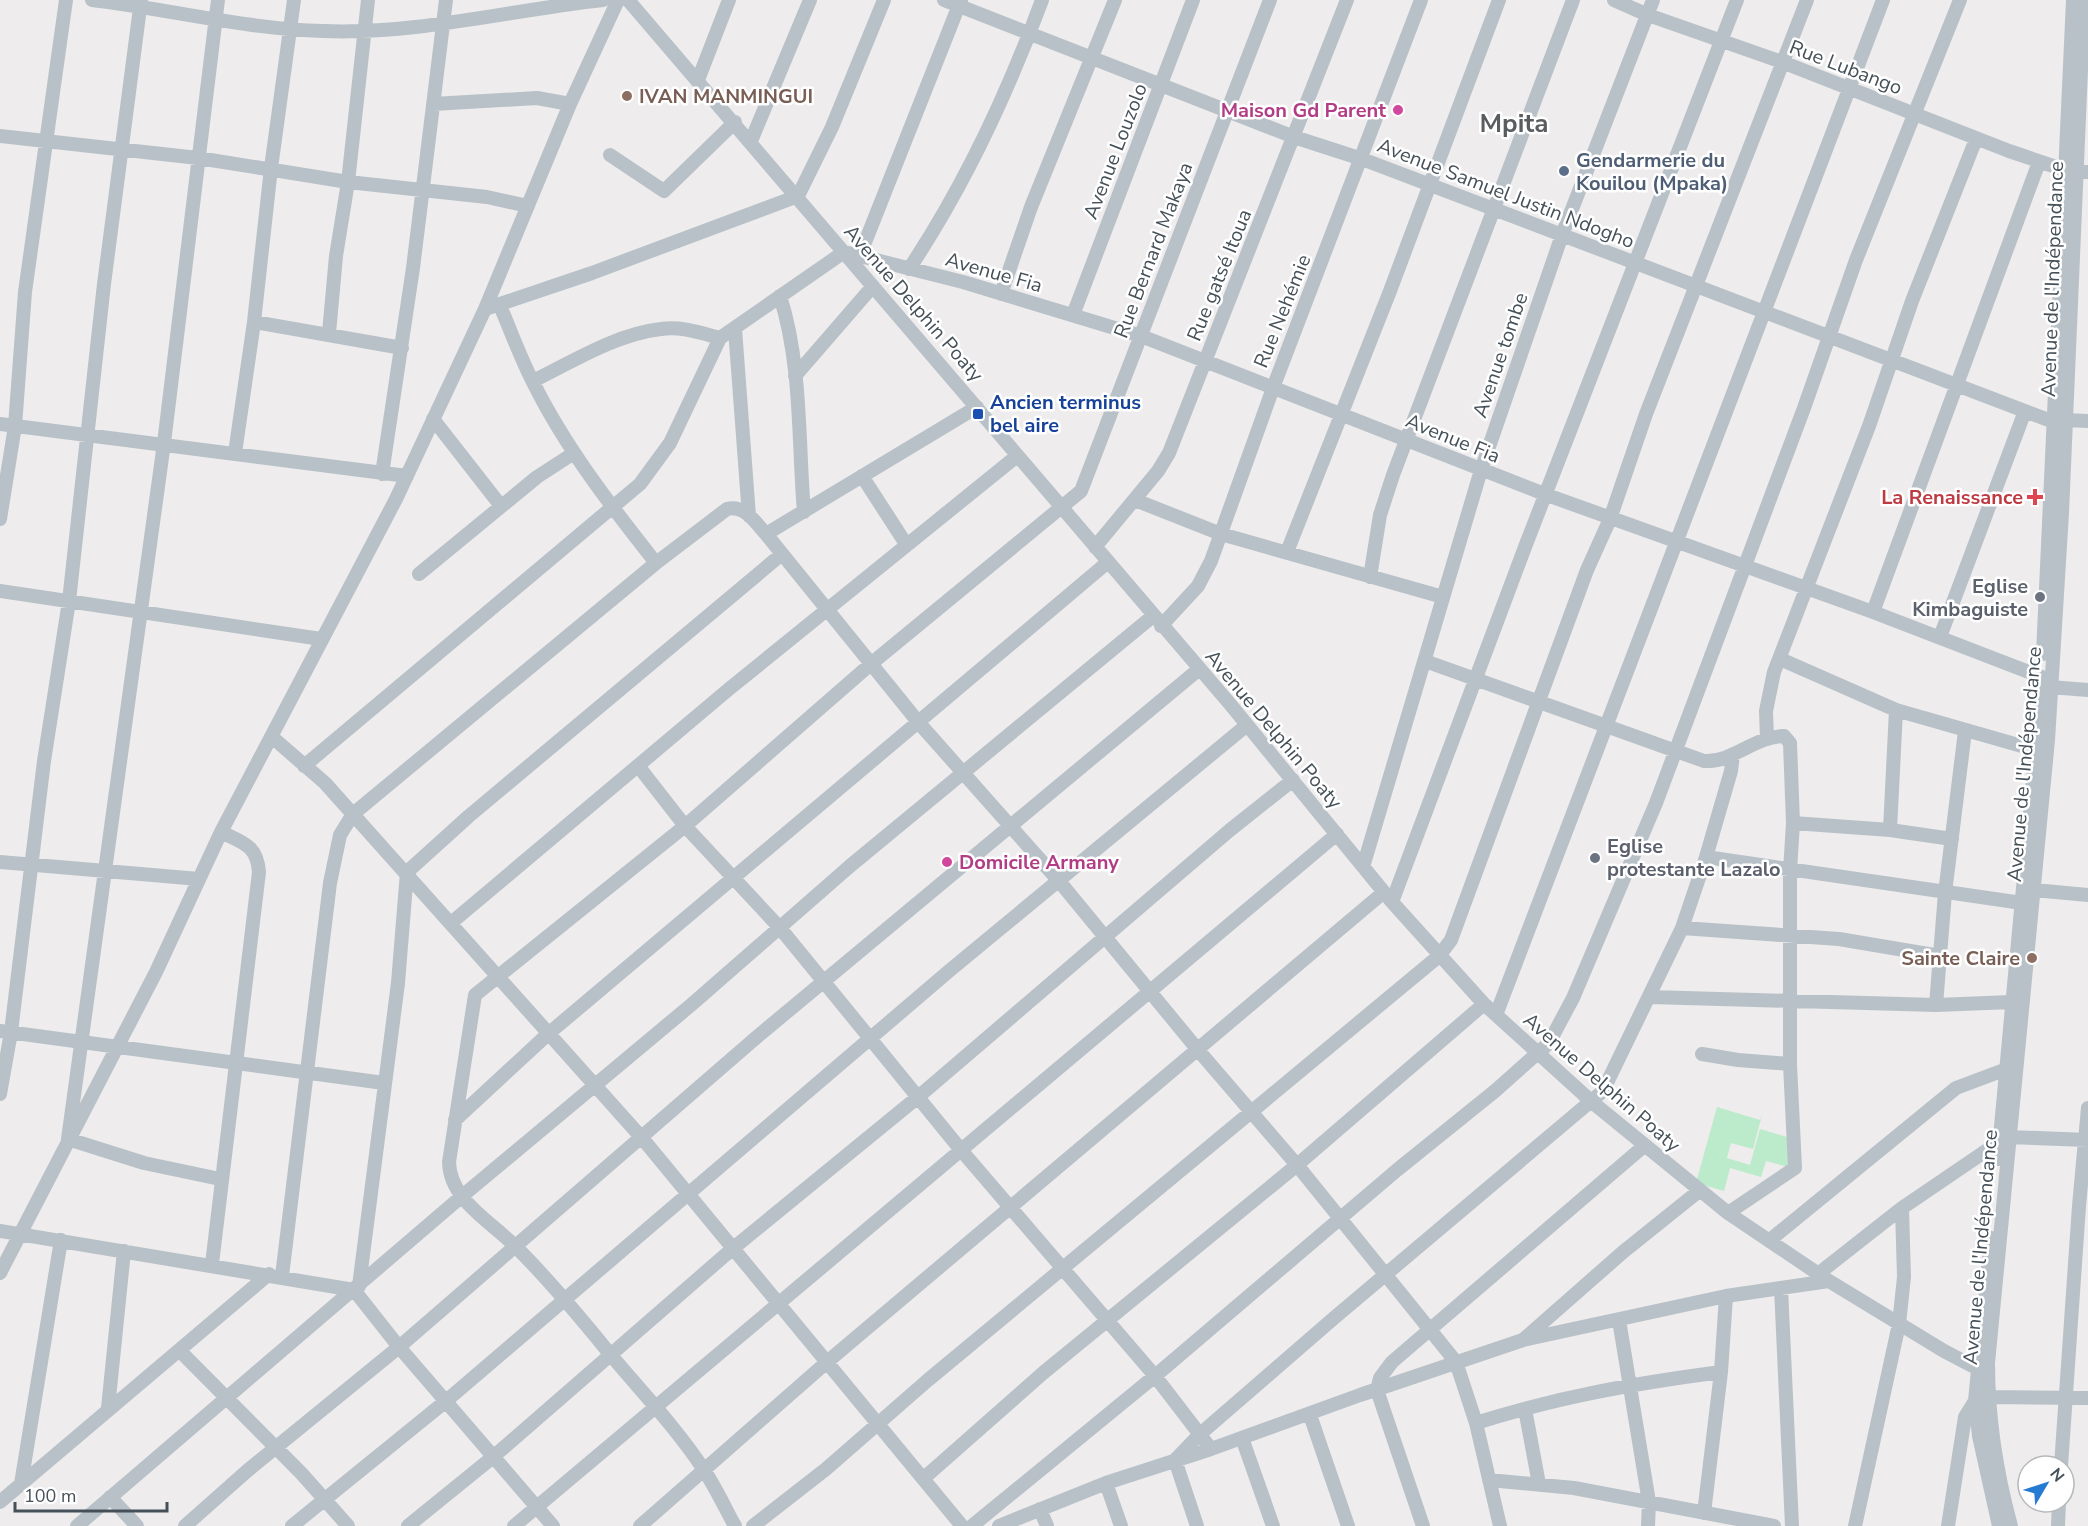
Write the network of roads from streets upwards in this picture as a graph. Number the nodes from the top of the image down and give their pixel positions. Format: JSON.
{"nodes":[{"id":1,"x":66,"y":0,"type":"edge"},
{"id":2,"x":92,"y":0,"type":"edge"},
{"id":3,"x":218,"y":0,"type":"edge"},
{"id":4,"x":294,"y":0,"type":"edge"},
{"id":5,"x":369,"y":0,"type":"edge"},
{"id":6,"x":446,"y":0,"type":"edge"},
{"id":7,"x":603,"y":0,"type":"edge"},
{"id":8,"x":618,"y":0,"type":"edge"},
{"id":9,"x":628,"y":0,"type":"edge"},
{"id":10,"x":729,"y":0,"type":"edge"},
{"id":11,"x":810,"y":0,"type":"edge"},
{"id":12,"x":884,"y":0,"type":"edge"},
{"id":13,"x":944,"y":0,"type":"edge"},
{"id":14,"x":1042,"y":0,"type":"edge"},
{"id":15,"x":1115,"y":0,"type":"edge"},
{"id":16,"x":1193,"y":0,"type":"edge"},
{"id":17,"x":1270,"y":0,"type":"edge"},
{"id":18,"x":1347,"y":0,"type":"edge"},
{"id":19,"x":1421,"y":0,"type":"edge"},
{"id":20,"x":1499,"y":0,"type":"edge"},
{"id":21,"x":1573,"y":0,"type":"edge"},
{"id":22,"x":1614,"y":0,"type":"edge"},
{"id":23,"x":1653,"y":0,"type":"edge"},
{"id":24,"x":1737,"y":0,"type":"edge"},
{"id":25,"x":1806,"y":0,"type":"edge"},
{"id":26,"x":1883,"y":0,"type":"edge"},
{"id":27,"x":1960,"y":0,"type":"edge"},
{"id":28,"x":2073,"y":0,"type":"edge"},
{"id":29,"x":2084,"y":0,"type":"edge"},
{"id":30,"x":960,"y":3,"type":"edge"},
{"id":31,"x":140,"y":4,"type":"edge"},
{"id":32,"x":1648,"y":15,"type":"junction"},
{"id":33,"x":216,"y":19,"type":"junction"},
{"id":34,"x":444,"y":22,"type":"junction"},
{"id":35,"x":291,"y":28,"type":"junction"},
{"id":36,"x":364,"y":31,"type":"junction"},
{"id":37,"x":1030,"y":34,"type":"junction"},
{"id":38,"x":1722,"y":41,"type":"junction"},
{"id":39,"x":1094,"y":58,"type":"junction"},
{"id":40,"x":1782,"y":62,"type":"junction"},
{"id":41,"x":698,"y":80,"type":"junction"},
{"id":42,"x":1161,"y":84,"type":"junction"},
{"id":43,"x":1849,"y":89,"type":"junction"},
{"id":44,"x":433,"y":104,"type":"junction"},
{"id":45,"x":570,"y":104,"type":"junction"},
{"id":46,"x":1228,"y":110,"type":"junction"},
{"id":47,"x":1916,"y":115,"type":"junction"},
{"id":48,"x":735,"y":122,"type":"junction"},
{"id":49,"x":0,"y":136,"type":"edge"},
{"id":50,"x":1294,"y":137,"type":"junction"},
{"id":51,"x":47,"y":139,"type":"junction"},
{"id":52,"x":1976,"y":139,"type":"junction"},
{"id":53,"x":752,"y":141,"type":"junction"},
{"id":54,"x":123,"y":150,"type":"junction"},
{"id":55,"x":610,"y":155,"type":"dead end"},
{"id":56,"x":198,"y":158,"type":"junction"},
{"id":57,"x":1362,"y":159,"type":"junction"},
{"id":58,"x":2039,"y":162,"type":"junction"},
{"id":59,"x":271,"y":168,"type":"junction"},
{"id":60,"x":2076,"y":172,"type":"edge"},
{"id":61,"x":348,"y":182,"type":"junction"},
{"id":62,"x":1428,"y":185,"type":"junction"},
{"id":63,"x":423,"y":190,"type":"junction"},
{"id":64,"x":798,"y":196,"type":"junction"},
{"id":65,"x":528,"y":207,"type":"junction"},
{"id":66,"x":1492,"y":210,"type":"junction"},
{"id":67,"x":1562,"y":235,"type":"junction"},
{"id":68,"x":844,"y":252,"type":"junction"},
{"id":69,"x":860,"y":255,"type":"junction"},
{"id":70,"x":1634,"y":264,"type":"junction"},
{"id":71,"x":909,"y":269,"type":"junction"},
{"id":72,"x":873,"y":286,"type":"junction"},
{"id":73,"x":1696,"y":287,"type":"junction"},
{"id":74,"x":1001,"y":294,"type":"junction"},
{"id":75,"x":780,"y":296,"type":"junction"},
{"id":76,"x":500,"y":306,"type":"junction"},
{"id":77,"x":485,"y":309,"type":"junction"},
{"id":78,"x":1763,"y":311,"type":"junction"},
{"id":79,"x":1073,"y":315,"type":"junction"},
{"id":80,"x":254,"y":322,"type":"junction"},
{"id":81,"x":735,"y":329,"type":"junction"},
{"id":82,"x":329,"y":333,"type":"junction"},
{"id":83,"x":1141,"y":336,"type":"junction"},
{"id":84,"x":1830,"y":336,"type":"junction"},
{"id":85,"x":720,"y":338,"type":"junction"},
{"id":86,"x":402,"y":348,"type":"junction"},
{"id":87,"x":1205,"y":361,"type":"junction"},
{"id":88,"x":1892,"y":361,"type":"junction"},
{"id":89,"x":795,"y":376,"type":"junction"},
{"id":90,"x":533,"y":381,"type":"junction"},
{"id":91,"x":1958,"y":386,"type":"junction"},
{"id":92,"x":1273,"y":388,"type":"junction"},
{"id":93,"x":977,"y":407,"type":"junction"},
{"id":94,"x":2025,"y":411,"type":"junction"},
{"id":95,"x":1343,"y":414,"type":"junction"},
{"id":96,"x":433,"y":419,"type":"junction"},
{"id":97,"x":2060,"y":421,"type":"junction"},
{"id":98,"x":2088,"y":421,"type":"edge"},
{"id":99,"x":0,"y":424,"type":"edge"},
{"id":100,"x":15,"y":426,"type":"junction"},
{"id":101,"x":87,"y":435,"type":"junction"},
{"id":102,"x":1406,"y":440,"type":"junction"},
{"id":103,"x":164,"y":443,"type":"junction"},
{"id":104,"x":235,"y":453,"type":"junction"},
{"id":105,"x":574,"y":453,"type":"junction"},
{"id":106,"x":1017,"y":456,"type":"junction"},
{"id":107,"x":1480,"y":470,"type":"junction"},
{"id":108,"x":382,"y":474,"type":"junction"},
{"id":109,"x":407,"y":476,"type":"junction"},
{"id":110,"x":862,"y":476,"type":"junction"},
{"id":111,"x":1547,"y":495,"type":"junction"},
{"id":112,"x":1135,"y":500,"type":"junction"},
{"id":113,"x":501,"y":506,"type":"junction"},
{"id":114,"x":1062,"y":508,"type":"junction"},
{"id":115,"x":613,"y":509,"type":"junction"},
{"id":116,"x":804,"y":512,"type":"junction"},
{"id":117,"x":749,"y":516,"type":"junction"},
{"id":118,"x":0,"y":519,"type":"edge"},
{"id":119,"x":1610,"y":519,"type":"junction"},
{"id":120,"x":766,"y":534,"type":"junction"},
{"id":121,"x":1221,"y":534,"type":"junction"},
{"id":122,"x":1676,"y":541,"type":"junction"},
{"id":123,"x":906,"y":544,"type":"junction"},
{"id":124,"x":1095,"y":547,"type":"junction"},
{"id":125,"x":1287,"y":552,"type":"junction"},
{"id":126,"x":782,"y":554,"type":"junction"},
{"id":127,"x":1108,"y":562,"type":"junction"},
{"id":128,"x":656,"y":563,"type":"junction"},
{"id":129,"x":1745,"y":566,"type":"junction"},
{"id":130,"x":419,"y":574,"type":"dead end"},
{"id":131,"x":1371,"y":577,"type":"junction"},
{"id":132,"x":1807,"y":588,"type":"junction"},
{"id":133,"x":0,"y":591,"type":"edge"},
{"id":134,"x":1443,"y":597,"type":"junction"},
{"id":135,"x":69,"y":601,"type":"junction"},
{"id":136,"x":828,"y":609,"type":"junction"},
{"id":137,"x":140,"y":611,"type":"junction"},
{"id":138,"x":1873,"y":612,"type":"junction"},
{"id":139,"x":1157,"y":621,"type":"junction"},
{"id":140,"x":1940,"y":638,"type":"junction"},
{"id":141,"x":321,"y":639,"type":"junction"},
{"id":142,"x":1780,"y":659,"type":"junction"},
{"id":143,"x":1425,"y":661,"type":"junction"},
{"id":144,"x":872,"y":663,"type":"junction"},
{"id":145,"x":1198,"y":670,"type":"junction"},
{"id":146,"x":1477,"y":678,"type":"junction"},
{"id":147,"x":2046,"y":682,"type":"junction"},
{"id":148,"x":2088,"y":690,"type":"edge"},
{"id":149,"x":1541,"y":701,"type":"junction"},
{"id":150,"x":1896,"y":710,"type":"junction"},
{"id":151,"x":919,"y":723,"type":"junction"},
{"id":152,"x":1246,"y":725,"type":"junction"},
{"id":153,"x":1608,"y":726,"type":"junction"},
{"id":154,"x":1965,"y":731,"type":"junction"},
{"id":155,"x":272,"y":737,"type":"junction"},
{"id":156,"x":1767,"y":739,"type":"junction"},
{"id":157,"x":2036,"y":750,"type":"junction"},
{"id":158,"x":1676,"y":752,"type":"junction"},
{"id":159,"x":1733,"y":754,"type":"junction"},
{"id":160,"x":304,"y":766,"type":"junction"},
{"id":161,"x":639,"y":767,"type":"junction"},
{"id":162,"x":963,"y":775,"type":"junction"},
{"id":163,"x":1293,"y":780,"type":"junction"},
{"id":164,"x":353,"y":814,"type":"junction"},
{"id":165,"x":1793,"y":823,"type":"junction"},
{"id":166,"x":685,"y":826,"type":"junction"},
{"id":167,"x":1010,"y":828,"type":"junction"},
{"id":168,"x":1890,"y":830,"type":"junction"},
{"id":169,"x":221,"y":832,"type":"junction"},
{"id":170,"x":1337,"y":834,"type":"junction"},
{"id":171,"x":1952,"y":839,"type":"junction"},
{"id":172,"x":1706,"y":857,"type":"junction"},
{"id":173,"x":0,"y":862,"type":"edge"},
{"id":174,"x":32,"y":864,"type":"junction"},
{"id":175,"x":1363,"y":867,"type":"junction"},
{"id":176,"x":106,"y":871,"type":"junction"},
{"id":177,"x":1790,"y":871,"type":"junction"},
{"id":178,"x":407,"y":872,"type":"junction"},
{"id":179,"x":733,"y":878,"type":"junction"},
{"id":180,"x":199,"y":879,"type":"junction"},
{"id":181,"x":1059,"y":881,"type":"junction"},
{"id":182,"x":2034,"y":890,"type":"junction"},
{"id":183,"x":1946,"y":893,"type":"junction"},
{"id":184,"x":2088,"y":895,"type":"edge"},
{"id":185,"x":1388,"y":897,"type":"junction"},
{"id":186,"x":2022,"y":903,"type":"junction"},
{"id":187,"x":451,"y":923,"type":"junction"},
{"id":188,"x":780,"y":928,"type":"junction"},
{"id":189,"x":1682,"y":928,"type":"junction"},
{"id":190,"x":1792,"y":936,"type":"junction"},
{"id":191,"x":1106,"y":938,"type":"junction"},
{"id":192,"x":1439,"y":956,"type":"junction"},
{"id":193,"x":1941,"y":956,"type":"junction"},
{"id":194,"x":498,"y":977,"type":"junction"},
{"id":195,"x":823,"y":984,"type":"junction"},
{"id":196,"x":1149,"y":992,"type":"junction"},
{"id":197,"x":1650,"y":997,"type":"junction"},
{"id":198,"x":1790,"y":1001,"type":"junction"},
{"id":199,"x":2012,"y":1002,"type":"junction"},
{"id":200,"x":1484,"y":1004,"type":"junction"},
{"id":201,"x":1936,"y":1005,"type":"junction"},
{"id":202,"x":1496,"y":1015,"type":"junction"},
{"id":203,"x":5,"y":1031,"type":"edge"},
{"id":204,"x":548,"y":1034,"type":"junction"},
{"id":205,"x":871,"y":1038,"type":"junction"},
{"id":206,"x":80,"y":1041,"type":"junction"},
{"id":207,"x":118,"y":1046,"type":"junction"},
{"id":208,"x":1198,"y":1050,"type":"junction"},
{"id":209,"x":1540,"y":1054,"type":"junction"},
{"id":210,"x":1702,"y":1054,"type":"dead end"},
{"id":211,"x":235,"y":1064,"type":"junction"},
{"id":212,"x":1790,"y":1064,"type":"junction"},
{"id":213,"x":2004,"y":1070,"type":"junction"},
{"id":214,"x":308,"y":1071,"type":"junction"},
{"id":215,"x":384,"y":1083,"type":"junction"},
{"id":216,"x":595,"y":1086,"type":"junction"},
{"id":217,"x":0,"y":1094,"type":"edge"},
{"id":218,"x":918,"y":1097,"type":"junction"},
{"id":219,"x":1592,"y":1102,"type":"junction"},
{"id":220,"x":2088,"y":1108,"type":"edge"},
{"id":221,"x":1251,"y":1111,"type":"junction"},
{"id":222,"x":455,"y":1120,"type":"junction"},
{"id":223,"x":68,"y":1138,"type":"junction"},
{"id":224,"x":642,"y":1138,"type":"junction"},
{"id":225,"x":2004,"y":1139,"type":"junction"},
{"id":226,"x":2086,"y":1140,"type":"edge"},
{"id":227,"x":1644,"y":1146,"type":"junction"},
{"id":228,"x":961,"y":1150,"type":"junction"},
{"id":229,"x":1297,"y":1165,"type":"junction"},
{"id":230,"x":220,"y":1179,"type":"junction"},
{"id":231,"x":1699,"y":1191,"type":"junction"},
{"id":232,"x":688,"y":1194,"type":"junction"},
{"id":233,"x":461,"y":1197,"type":"junction"},
{"id":234,"x":1012,"y":1208,"type":"junction"},
{"id":235,"x":1902,"y":1208,"type":"junction"},
{"id":236,"x":1728,"y":1213,"type":"junction"},
{"id":237,"x":1339,"y":1219,"type":"junction"},
{"id":238,"x":0,"y":1231,"type":"edge"},
{"id":239,"x":18,"y":1233,"type":"junction"},
{"id":240,"x":61,"y":1240,"type":"junction"},
{"id":241,"x":1770,"y":1240,"type":"junction"},
{"id":242,"x":516,"y":1246,"type":"junction"},
{"id":243,"x":731,"y":1250,"type":"junction"},
{"id":244,"x":124,"y":1251,"type":"junction"},
{"id":245,"x":212,"y":1264,"type":"junction"},
{"id":246,"x":1063,"y":1270,"type":"junction"},
{"id":247,"x":0,"y":1273,"type":"edge"},
{"id":248,"x":275,"y":1275,"type":"junction"},
{"id":249,"x":1386,"y":1276,"type":"junction"},
{"id":250,"x":1824,"y":1278,"type":"junction"},
{"id":251,"x":357,"y":1288,"type":"junction"},
{"id":252,"x":1781,"y":1288,"type":"junction"},
{"id":253,"x":1726,"y":1296,"type":"junction"},
{"id":254,"x":565,"y":1300,"type":"junction"},
{"id":255,"x":777,"y":1304,"type":"junction"},
{"id":256,"x":1619,"y":1320,"type":"junction"},
{"id":257,"x":1107,"y":1321,"type":"junction"},
{"id":258,"x":1899,"y":1324,"type":"junction"},
{"id":259,"x":1430,"y":1329,"type":"junction"},
{"id":260,"x":1523,"y":1340,"type":"junction"},
{"id":261,"x":399,"y":1347,"type":"junction"},
{"id":262,"x":180,"y":1351,"type":"junction"},
{"id":263,"x":611,"y":1355,"type":"junction"},
{"id":264,"x":827,"y":1362,"type":"junction"},
{"id":265,"x":1456,"y":1362,"type":"junction"},
{"id":266,"x":1721,"y":1372,"type":"junction"},
{"id":267,"x":1983,"y":1372,"type":"junction"},
{"id":268,"x":1155,"y":1376,"type":"junction"},
{"id":269,"x":1628,"y":1384,"type":"junction"},
{"id":270,"x":1377,"y":1390,"type":"junction"},
{"id":271,"x":2065,"y":1397,"type":"junction"},
{"id":272,"x":2088,"y":1398,"type":"edge"},
{"id":273,"x":226,"y":1399,"type":"junction"},
{"id":274,"x":1981,"y":1399,"type":"junction"},
{"id":275,"x":446,"y":1401,"type":"junction"},
{"id":276,"x":108,"y":1408,"type":"junction"},
{"id":277,"x":657,"y":1408,"type":"junction"},
{"id":278,"x":1525,"y":1409,"type":"junction"},
{"id":279,"x":1310,"y":1414,"type":"junction"},
{"id":280,"x":879,"y":1423,"type":"junction"},
{"id":281,"x":1476,"y":1423,"type":"junction"},
{"id":282,"x":1199,"y":1435,"type":"junction"},
{"id":283,"x":1242,"y":1438,"type":"junction"},
{"id":284,"x":277,"y":1449,"type":"junction"},
{"id":285,"x":1211,"y":1449,"type":"junction"},
{"id":286,"x":2062,"y":1454,"type":"edge"},
{"id":287,"x":493,"y":1457,"type":"junction"},
{"id":288,"x":1175,"y":1460,"type":"junction"},
{"id":289,"x":705,"y":1471,"type":"junction"},
{"id":290,"x":924,"y":1478,"type":"junction"},
{"id":291,"x":1489,"y":1479,"type":"junction"},
{"id":292,"x":1106,"y":1483,"type":"junction"},
{"id":293,"x":21,"y":1484,"type":"junction"},
{"id":294,"x":1539,"y":1484,"type":"junction"},
{"id":295,"x":110,"y":1497,"type":"junction"},
{"id":296,"x":326,"y":1499,"type":"junction"},
{"id":297,"x":0,"y":1502,"type":"edge"},
{"id":298,"x":1648,"y":1502,"type":"junction"},
{"id":299,"x":537,"y":1508,"type":"junction"},
{"id":300,"x":1040,"y":1509,"type":"junction"},
{"id":301,"x":1704,"y":1513,"type":"junction"},
{"id":302,"x":655,"y":1521,"type":"edge"},
{"id":303,"x":1727,"y":1521,"type":"edge"},
{"id":304,"x":77,"y":1526,"type":"edge"},
{"id":305,"x":137,"y":1526,"type":"edge"},
{"id":306,"x":185,"y":1526,"type":"edge"},
{"id":307,"x":292,"y":1526,"type":"edge"},
{"id":308,"x":348,"y":1526,"type":"edge"},
{"id":309,"x":408,"y":1526,"type":"edge"},
{"id":310,"x":514,"y":1526,"type":"edge"},
{"id":311,"x":553,"y":1526,"type":"edge"},
{"id":312,"x":640,"y":1526,"type":"edge"},
{"id":313,"x":735,"y":1526,"type":"edge"},
{"id":314,"x":753,"y":1526,"type":"edge"},
{"id":315,"x":962,"y":1526,"type":"edge"},
{"id":316,"x":972,"y":1526,"type":"edge"},
{"id":317,"x":999,"y":1526,"type":"edge"},
{"id":318,"x":1047,"y":1526,"type":"edge"},
{"id":319,"x":1121,"y":1526,"type":"edge"},
{"id":320,"x":1197,"y":1526,"type":"edge"},
{"id":321,"x":1273,"y":1526,"type":"edge"},
{"id":322,"x":1348,"y":1526,"type":"edge"},
{"id":323,"x":1423,"y":1526,"type":"edge"},
{"id":324,"x":1500,"y":1526,"type":"edge"},
{"id":325,"x":1648,"y":1526,"type":"edge"},
{"id":326,"x":1773,"y":1526,"type":"edge"},
{"id":327,"x":1792,"y":1526,"type":"edge"},
{"id":328,"x":1855,"y":1526,"type":"edge"},
{"id":329,"x":1948,"y":1526,"type":"edge"},
{"id":330,"x":1999,"y":1526,"type":"edge"},
{"id":331,"x":2011,"y":1526,"type":"edge"}],
"edges":[{"from":1,"to":51,"type":"street"},
{"from":2,"to":31,"type":"street"},
{"from":3,"to":33,"type":"street"},
{"from":4,"to":35,"type":"street"},
{"from":5,"to":36,"type":"street"},
{"from":6,"to":34,"type":"street"},
{"from":7,"to":34,"type":"street"},
{"from":8,"to":45,"type":"street"},
{"from":9,"to":41,"type":"street","name":"Avenue Delphin Poaty"},
{"from":10,"to":41,"type":"street"},
{"from":11,"to":53,"type":"street"},
{"from":12,"to":64,"type":"street"},
{"from":13,"to":30,"type":"street","name":"Avenue Samuel Justin Ndogho"},
{"from":14,"to":37,"type":"street"},
{"from":15,"to":39,"type":"street"},
{"from":16,"to":42,"type":"street","name":"Avenue Louzolo"},
{"from":17,"to":46,"type":"street","name":"Rue Bernard Makaya"},
{"from":18,"to":50,"type":"street","name":"Rue gatsé Itoua"},
{"from":19,"to":57,"type":"street","name":"Rue Nehémie"},
{"from":20,"to":62,"type":"street"},
{"from":21,"to":66,"type":"street"},
{"from":22,"to":32,"type":"street","name":"Rue Lubango"},
{"from":23,"to":32,"type":"street","name":"Avenue tombe"},
{"from":24,"to":38,"type":"street"},
{"from":25,"to":40,"type":"street"},
{"from":26,"to":43,"type":"street"},
{"from":27,"to":47,"type":"street"},
{"from":28,"to":60,"type":"street","name":"Avenue de l'Indépendance"},
{"from":29,"to":60,"type":"street","name":"Avenue de l'Indépendance"},
{"from":30,"to":37,"type":"street","name":"Avenue Samuel Justin Ndogho"},
{"from":30,"to":69,"type":"street"},
{"from":31,"to":33,"type":"street"},
{"from":31,"to":54,"type":"street"},
{"from":32,"to":38,"type":"street","name":"Rue Lubango"},
{"from":32,"to":67,"type":"street","name":"Avenue tombe"},
{"from":33,"to":35,"type":"street"},
{"from":33,"to":56,"type":"street"},
{"from":34,"to":36,"type":"street"},
{"from":34,"to":44,"type":"street"},
{"from":35,"to":36,"type":"street"},
{"from":35,"to":59,"type":"street"},
{"from":36,"to":61,"type":"street"},
{"from":37,"to":39,"type":"street","name":"Avenue Samuel Justin Ndogho"},
{"from":37,"to":71,"type":"street"},
{"from":38,"to":40,"type":"street","name":"Rue Lubango"},
{"from":38,"to":70,"type":"street"},
{"from":39,"to":42,"type":"street","name":"Avenue Samuel Justin Ndogho"},
{"from":39,"to":74,"type":"street"},
{"from":40,"to":43,"type":"street","name":"Rue Lubango"},
{"from":40,"to":73,"type":"street"},
{"from":41,"to":48,"type":"street","name":"Avenue Delphin Poaty"},
{"from":42,"to":46,"type":"street","name":"Avenue Samuel Justin Ndogho"},
{"from":42,"to":79,"type":"street","name":"Avenue Louzolo"},
{"from":43,"to":47,"type":"street","name":"Rue Lubango"},
{"from":43,"to":78,"type":"street"},
{"from":44,"to":45,"type":"street"},
{"from":44,"to":63,"type":"street"},
{"from":45,"to":65,"type":"street"},
{"from":46,"to":50,"type":"street","name":"Avenue Samuel Justin Ndogho"},
{"from":46,"to":83,"type":"street","name":"Rue Bernard Makaya"},
{"from":47,"to":52,"type":"street","name":"Rue Lubango"},
{"from":47,"to":84,"type":"street"},
{"from":48,"to":53,"type":"street","name":"Avenue Delphin Poaty"},
{"from":48,"to":55,"type":"street"},
{"from":49,"to":51,"type":"street"},
{"from":50,"to":57,"type":"street","name":"Avenue Samuel Justin Ndogho"},
{"from":50,"to":87,"type":"street","name":"Rue gatsé Itoua"},
{"from":51,"to":54,"type":"street"},
{"from":51,"to":100,"type":"street"},
{"from":52,"to":58,"type":"street","name":"Rue Lubango"},
{"from":52,"to":88,"type":"street"},
{"from":53,"to":64,"type":"street","name":"Avenue Delphin Poaty"},
{"from":54,"to":56,"type":"street"},
{"from":54,"to":101,"type":"street"},
{"from":56,"to":59,"type":"street"},
{"from":56,"to":103,"type":"street"},
{"from":57,"to":62,"type":"street","name":"Avenue Samuel Justin Ndogho"},
{"from":57,"to":92,"type":"street","name":"Rue Nehémie"},
{"from":58,"to":60,"type":"street","name":"Rue Lubango"},
{"from":58,"to":91,"type":"street"},
{"from":59,"to":61,"type":"street"},
{"from":59,"to":80,"type":"street"},
{"from":60,"to":97,"type":"street","name":"Avenue de l'Indépendance"},
{"from":61,"to":63,"type":"street"},
{"from":61,"to":82,"type":"street"},
{"from":62,"to":66,"type":"street","name":"Avenue Samuel Justin Ndogho"},
{"from":62,"to":95,"type":"street"},
{"from":63,"to":65,"type":"street"},
{"from":63,"to":86,"type":"street"},
{"from":64,"to":68,"type":"street","name":"Avenue Delphin Poaty"},
{"from":64,"to":76,"type":"street"},
{"from":65,"to":77,"type":"street"},
{"from":66,"to":67,"type":"street","name":"Avenue Samuel Justin Ndogho"},
{"from":66,"to":102,"type":"street"},
{"from":67,"to":70,"type":"street","name":"Avenue Samuel Justin Ndogho"},
{"from":67,"to":107,"type":"street","name":"Avenue tombe"},
{"from":68,"to":69,"type":"street","name":"Avenue Fia"},
{"from":68,"to":72,"type":"street","name":"Avenue Delphin Poaty"},
{"from":68,"to":75,"type":"street"},
{"from":69,"to":71,"type":"street","name":"Avenue Fia"},
{"from":70,"to":73,"type":"street","name":"Avenue Samuel Justin Ndogho"},
{"from":70,"to":111,"type":"street"},
{"from":71,"to":74,"type":"street","name":"Avenue Fia"},
{"from":72,"to":89,"type":"street"},
{"from":72,"to":93,"type":"street","name":"Avenue Delphin Poaty"},
{"from":73,"to":78,"type":"street","name":"Avenue Samuel Justin Ndogho"},
{"from":73,"to":119,"type":"street"},
{"from":74,"to":79,"type":"street","name":"Avenue Fia"},
{"from":75,"to":81,"type":"street"},
{"from":75,"to":89,"type":"street"},
{"from":76,"to":77,"type":"street"},
{"from":76,"to":90,"type":"street"},
{"from":77,"to":96,"type":"street"},
{"from":78,"to":84,"type":"street","name":"Avenue Samuel Justin Ndogho"},
{"from":78,"to":122,"type":"street"},
{"from":79,"to":83,"type":"street","name":"Avenue Fia"},
{"from":80,"to":82,"type":"street"},
{"from":80,"to":104,"type":"street"},
{"from":81,"to":85,"type":"street"},
{"from":81,"to":117,"type":"street"},
{"from":82,"to":86,"type":"street"},
{"from":83,"to":87,"type":"street","name":"Avenue Fia"},
{"from":83,"to":114,"type":"street","name":"Rue Bernard Makaya"},
{"from":84,"to":88,"type":"street","name":"Avenue Samuel Justin Ndogho"},
{"from":84,"to":129,"type":"street"},
{"from":85,"to":90,"type":"street"},
{"from":85,"to":115,"type":"street"},
{"from":86,"to":108,"type":"street"},
{"from":87,"to":92,"type":"street","name":"Avenue Fia"},
{"from":87,"to":112,"type":"street","name":"Rue gatsé Itoua"},
{"from":88,"to":91,"type":"street","name":"Avenue Samuel Justin Ndogho"},
{"from":88,"to":132,"type":"street"},
{"from":89,"to":116,"type":"street"},
{"from":90,"to":105,"type":"street"},
{"from":91,"to":94,"type":"street","name":"Avenue Samuel Justin Ndogho"},
{"from":91,"to":138,"type":"street"},
{"from":92,"to":95,"type":"street","name":"Avenue Fia"},
{"from":92,"to":121,"type":"street","name":"Rue Nehémie"},
{"from":93,"to":106,"type":"street","name":"Avenue Delphin Poaty"},
{"from":93,"to":110,"type":"street"},
{"from":94,"to":97,"type":"street","name":"Avenue Samuel Justin Ndogho"},
{"from":94,"to":140,"type":"street"},
{"from":95,"to":102,"type":"street","name":"Avenue Fia"},
{"from":95,"to":125,"type":"street"},
{"from":96,"to":109,"type":"street"},
{"from":96,"to":113,"type":"street"},
{"from":97,"to":98,"type":"street","name":"Avenue Samuel Justin Ndogho"},
{"from":97,"to":147,"type":"street","name":"Avenue de l'Indépendance"},
{"from":99,"to":100,"type":"street"},
{"from":100,"to":101,"type":"street"},
{"from":100,"to":118,"type":"street"},
{"from":101,"to":103,"type":"street"},
{"from":101,"to":135,"type":"street"},
{"from":102,"to":107,"type":"street","name":"Avenue Fia"},
{"from":102,"to":131,"type":"street"},
{"from":103,"to":104,"type":"street"},
{"from":103,"to":137,"type":"street"},
{"from":104,"to":108,"type":"street"},
{"from":105,"to":113,"type":"street"},
{"from":105,"to":115,"type":"street"},
{"from":106,"to":114,"type":"street","name":"Avenue Delphin Poaty"},
{"from":106,"to":123,"type":"street"},
{"from":107,"to":111,"type":"street","name":"Avenue Fia"},
{"from":107,"to":134,"type":"street","name":"Avenue tombe"},
{"from":108,"to":109,"type":"street"},
{"from":109,"to":141,"type":"street"},
{"from":110,"to":116,"type":"street"},
{"from":110,"to":123,"type":"street"},
{"from":111,"to":119,"type":"street","name":"Avenue Fia"},
{"from":111,"to":146,"type":"street"},
{"from":112,"to":121,"type":"street"},
{"from":112,"to":124,"type":"street","name":"Rue gatsé Itoua"},
{"from":113,"to":130,"type":"street"},
{"from":114,"to":124,"type":"street","name":"Avenue Delphin Poaty"},
{"from":114,"to":144,"type":"street","name":"Rue Bernard Makaya"},
{"from":115,"to":128,"type":"street"},
{"from":115,"to":160,"type":"street"},
{"from":116,"to":120,"type":"street"},
{"from":117,"to":120,"type":"street"},
{"from":117,"to":128,"type":"street"},
{"from":119,"to":122,"type":"street","name":"Avenue Fia"},
{"from":119,"to":149,"type":"street"},
{"from":120,"to":126,"type":"street"},
{"from":121,"to":125,"type":"street"},
{"from":121,"to":139,"type":"street","name":"Rue Nehémie"},
{"from":122,"to":129,"type":"street","name":"Avenue Fia"},
{"from":122,"to":153,"type":"street"},
{"from":123,"to":136,"type":"street"},
{"from":124,"to":127,"type":"street","name":"Avenue Delphin Poaty"},
{"from":125,"to":131,"type":"street"},
{"from":126,"to":136,"type":"street"},
{"from":126,"to":178,"type":"street"},
{"from":127,"to":139,"type":"street","name":"Avenue Delphin Poaty"},
{"from":127,"to":151,"type":"street"},
{"from":128,"to":164,"type":"street"},
{"from":129,"to":132,"type":"street","name":"Avenue Fia"},
{"from":129,"to":158,"type":"street"},
{"from":131,"to":134,"type":"street"},
{"from":132,"to":138,"type":"street","name":"Avenue Fia"},
{"from":132,"to":142,"type":"street"},
{"from":133,"to":135,"type":"street"},
{"from":134,"to":143,"type":"street","name":"Avenue tombe"},
{"from":135,"to":137,"type":"street"},
{"from":135,"to":174,"type":"street"},
{"from":136,"to":144,"type":"street"},
{"from":136,"to":161,"type":"street"},
{"from":137,"to":141,"type":"street"},
{"from":137,"to":176,"type":"street"},
{"from":138,"to":140,"type":"street","name":"Avenue Fia"},
{"from":139,"to":145,"type":"street","name":"Avenue Delphin Poaty"},
{"from":139,"to":162,"type":"street","name":"Rue Nehémie"},
{"from":140,"to":147,"type":"street","name":"Avenue Fia"},
{"from":141,"to":155,"type":"street"},
{"from":142,"to":150,"type":"street"},
{"from":142,"to":156,"type":"street"},
{"from":143,"to":146,"type":"street"},
{"from":143,"to":175,"type":"street","name":"Avenue tombe"},
{"from":144,"to":151,"type":"street"},
{"from":144,"to":166,"type":"street","name":"Rue Bernard Makaya"},
{"from":145,"to":152,"type":"street","name":"Avenue Delphin Poaty"},
{"from":145,"to":167,"type":"street"},
{"from":146,"to":149,"type":"street"},
{"from":146,"to":185,"type":"street"},
{"from":147,"to":148,"type":"street","name":"Avenue Fia"},
{"from":147,"to":157,"type":"street","name":"Avenue de l'Indépendance"},
{"from":147,"to":182,"type":"street","name":"Avenue de l'Indépendance"},
{"from":149,"to":153,"type":"street"},
{"from":149,"to":192,"type":"street"},
{"from":150,"to":154,"type":"street"},
{"from":150,"to":168,"type":"street"},
{"from":151,"to":162,"type":"street"},
{"from":151,"to":179,"type":"street"},
{"from":152,"to":163,"type":"street","name":"Avenue Delphin Poaty"},
{"from":152,"to":181,"type":"street"},
{"from":153,"to":158,"type":"street"},
{"from":153,"to":202,"type":"street"},
{"from":154,"to":157,"type":"street"},
{"from":154,"to":171,"type":"street"},
{"from":155,"to":160,"type":"street"},
{"from":155,"to":169,"type":"street"},
{"from":156,"to":159,"type":"street"},
{"from":156,"to":165,"type":"street"},
{"from":157,"to":186,"type":"street","name":"Avenue de l'Indépendance"},
{"from":158,"to":159,"type":"street"},
{"from":158,"to":209,"type":"street"},
{"from":159,"to":172,"type":"street"},
{"from":160,"to":164,"type":"street"},
{"from":161,"to":166,"type":"street"},
{"from":161,"to":187,"type":"street"},
{"from":162,"to":167,"type":"street"},
{"from":162,"to":188,"type":"street","name":"Rue Nehémie"},
{"from":163,"to":170,"type":"street","name":"Avenue Delphin Poaty"},
{"from":163,"to":191,"type":"street"},
{"from":164,"to":178,"type":"street"},
{"from":164,"to":214,"type":"street"},
{"from":165,"to":168,"type":"street"},
{"from":165,"to":177,"type":"street"},
{"from":166,"to":179,"type":"street"},
{"from":166,"to":194,"type":"street","name":"Rue Bernard Makaya"},
{"from":167,"to":181,"type":"street"},
{"from":167,"to":195,"type":"street"},
{"from":168,"to":171,"type":"street"},
{"from":169,"to":180,"type":"street"},
{"from":169,"to":211,"type":"street"},
{"from":170,"to":175,"type":"street","name":"Avenue Delphin Poaty"},
{"from":170,"to":196,"type":"street"},
{"from":171,"to":183,"type":"street"},
{"from":172,"to":177,"type":"street"},
{"from":172,"to":189,"type":"street"},
{"from":173,"to":174,"type":"street"},
{"from":174,"to":176,"type":"street"},
{"from":174,"to":203,"type":"street"},
{"from":175,"to":185,"type":"street","name":"Avenue Delphin Poaty"},
{"from":176,"to":180,"type":"street"},
{"from":176,"to":206,"type":"street"},
{"from":177,"to":183,"type":"street"},
{"from":177,"to":190,"type":"street"},
{"from":178,"to":187,"type":"street"},
{"from":178,"to":215,"type":"street"},
{"from":179,"to":188,"type":"street"},
{"from":179,"to":204,"type":"street"},
{"from":180,"to":207,"type":"street"},
{"from":181,"to":191,"type":"street"},
{"from":181,"to":205,"type":"street"},
{"from":182,"to":184,"type":"street"},
{"from":182,"to":225,"type":"street","name":"Avenue de l'Indépendance"},
{"from":183,"to":186,"type":"street"},
{"from":183,"to":193,"type":"street"},
{"from":185,"to":192,"type":"street","name":"Avenue Delphin Poaty"},
{"from":185,"to":208,"type":"street"},
{"from":186,"to":199,"type":"street","name":"Avenue de l'Indépendance"},
{"from":187,"to":194,"type":"street"},
{"from":188,"to":195,"type":"street"},
{"from":188,"to":216,"type":"street","name":"Rue Nehémie"},
{"from":189,"to":190,"type":"street"},
{"from":189,"to":197,"type":"street"},
{"from":190,"to":193,"type":"street"},
{"from":190,"to":198,"type":"street"},
{"from":191,"to":196,"type":"street"},
{"from":191,"to":218,"type":"street"},
{"from":192,"to":200,"type":"street","name":"Avenue Delphin Poaty"},
{"from":192,"to":221,"type":"street"},
{"from":193,"to":201,"type":"street"},
{"from":194,"to":204,"type":"street"},
{"from":194,"to":222,"type":"street","name":"Rue Bernard Makaya"},
{"from":195,"to":205,"type":"street"},
{"from":195,"to":224,"type":"street"},
{"from":196,"to":208,"type":"street"},
{"from":196,"to":228,"type":"street"},
{"from":197,"to":198,"type":"street"},
{"from":197,"to":219,"type":"street"},
{"from":198,"to":201,"type":"street"},
{"from":198,"to":212,"type":"street"},
{"from":199,"to":201,"type":"street"},
{"from":199,"to":213,"type":"street","name":"Avenue de l'Indépendance"},
{"from":200,"to":202,"type":"street","name":"Avenue Delphin Poaty"},
{"from":200,"to":229,"type":"street"},
{"from":202,"to":209,"type":"street","name":"Avenue Delphin Poaty"},
{"from":203,"to":206,"type":"street"},
{"from":203,"to":217,"type":"street"},
{"from":204,"to":216,"type":"street"},
{"from":204,"to":222,"type":"street"},
{"from":205,"to":218,"type":"street"},
{"from":205,"to":232,"type":"street"},
{"from":206,"to":207,"type":"street"},
{"from":206,"to":223,"type":"street"},
{"from":207,"to":211,"type":"street"},
{"from":207,"to":223,"type":"street"},
{"from":208,"to":221,"type":"street"},
{"from":208,"to":234,"type":"street"},
{"from":209,"to":219,"type":"street","name":"Avenue Delphin Poaty"},
{"from":209,"to":237,"type":"street"},
{"from":210,"to":212,"type":"street"},
{"from":211,"to":214,"type":"street"},
{"from":211,"to":230,"type":"street"},
{"from":212,"to":236,"type":"street"},
{"from":213,"to":225,"type":"street","name":"Avenue de l'Indépendance"},
{"from":213,"to":241,"type":"street"},
{"from":214,"to":215,"type":"street"},
{"from":214,"to":248,"type":"street"},
{"from":215,"to":251,"type":"street"},
{"from":216,"to":224,"type":"street"},
{"from":216,"to":233,"type":"street","name":"Rue Nehémie"},
{"from":218,"to":228,"type":"street"},
{"from":218,"to":243,"type":"street"},
{"from":219,"to":227,"type":"street","name":"Avenue Delphin Poaty"},
{"from":219,"to":249,"type":"street"},
{"from":220,"to":226,"type":"street"},
{"from":221,"to":229,"type":"street"},
{"from":221,"to":246,"type":"street"},
{"from":222,"to":233,"type":"street","name":"Rue Bernard Makaya"},
{"from":223,"to":230,"type":"street"},
{"from":223,"to":239,"type":"street"},
{"from":224,"to":232,"type":"street"},
{"from":224,"to":242,"type":"street"},
{"from":225,"to":226,"type":"street"},
{"from":225,"to":235,"type":"street"},
{"from":225,"to":267,"type":"street","name":"Avenue de l'Indépendance"},
{"from":226,"to":271,"type":"street"},
{"from":227,"to":231,"type":"street","name":"Avenue Delphin Poaty"},
{"from":227,"to":259,"type":"street"},
{"from":228,"to":234,"type":"street"},
{"from":228,"to":255,"type":"street"},
{"from":229,"to":237,"type":"street"},
{"from":229,"to":257,"type":"street"},
{"from":230,"to":245,"type":"street"},
{"from":231,"to":236,"type":"street","name":"Avenue Delphin Poaty"},
{"from":231,"to":260,"type":"street"},
{"from":232,"to":243,"type":"street"},
{"from":232,"to":254,"type":"street"},
{"from":233,"to":242,"type":"street"},
{"from":233,"to":251,"type":"street","name":"Rue Nehémie"},
{"from":234,"to":246,"type":"street"},
{"from":234,"to":264,"type":"street"},
{"from":235,"to":250,"type":"street"},
{"from":235,"to":258,"type":"street"},
{"from":236,"to":241,"type":"street","name":"Avenue Delphin Poaty"},
{"from":237,"to":249,"type":"street"},
{"from":237,"to":268,"type":"street"},
{"from":238,"to":239,"type":"street"},
{"from":239,"to":240,"type":"street"},
{"from":239,"to":247,"type":"street"},
{"from":240,"to":244,"type":"street"},
{"from":240,"to":293,"type":"street"},
{"from":241,"to":250,"type":"street","name":"Avenue Delphin Poaty"},
{"from":242,"to":254,"type":"street"},
{"from":242,"to":261,"type":"street"},
{"from":243,"to":255,"type":"street"},
{"from":243,"to":263,"type":"street"},
{"from":244,"to":245,"type":"street"},
{"from":244,"to":276,"type":"street"},
{"from":245,"to":248,"type":"street"},
{"from":246,"to":257,"type":"street"},
{"from":246,"to":280,"type":"street"},
{"from":248,"to":251,"type":"street"},
{"from":248,"to":262,"type":"street"},
{"from":249,"to":259,"type":"street"},
{"from":249,"to":282,"type":"street"},
{"from":250,"to":252,"type":"street"},
{"from":250,"to":258,"type":"street","name":"Avenue Delphin Poaty"},
{"from":251,"to":261,"type":"street"},
{"from":251,"to":273,"type":"street","name":"Rue Nehémie"},
{"from":252,"to":253,"type":"street"},
{"from":252,"to":327,"type":"street"},
{"from":253,"to":256,"type":"street"},
{"from":253,"to":266,"type":"street"},
{"from":254,"to":263,"type":"street"},
{"from":254,"to":275,"type":"street"},
{"from":255,"to":264,"type":"street"},
{"from":255,"to":277,"type":"street"},
{"from":256,"to":260,"type":"street"},
{"from":256,"to":269,"type":"street"},
{"from":257,"to":268,"type":"street"},
{"from":257,"to":290,"type":"street"},
{"from":258,"to":267,"type":"street","name":"Avenue Delphin Poaty"},
{"from":258,"to":328,"type":"street"},
{"from":259,"to":265,"type":"street"},
{"from":259,"to":270,"type":"street"},
{"from":260,"to":265,"type":"street"},
{"from":261,"to":275,"type":"street"},
{"from":261,"to":284,"type":"street"},
{"from":262,"to":273,"type":"street"},
{"from":262,"to":276,"type":"street"},
{"from":263,"to":277,"type":"street"},
{"from":263,"to":287,"type":"street"},
{"from":264,"to":280,"type":"street"},
{"from":264,"to":289,"type":"street"},
{"from":265,"to":270,"type":"street"},
{"from":265,"to":281,"type":"street"},
{"from":266,"to":269,"type":"street"},
{"from":266,"to":301,"type":"street"},
{"from":267,"to":274,"type":"street","name":"Avenue de l'Indépendance"},
{"from":268,"to":282,"type":"street"},
{"from":268,"to":316,"type":"street"},
{"from":269,"to":278,"type":"street"},
{"from":269,"to":298,"type":"street"},
{"from":270,"to":279,"type":"street"},
{"from":270,"to":323,"type":"street"},
{"from":271,"to":272,"type":"street"},
{"from":271,"to":274,"type":"street"},
{"from":271,"to":286,"type":"street"},
{"from":273,"to":284,"type":"street"},
{"from":273,"to":295,"type":"street","name":"Rue Nehémie"},
{"from":274,"to":329,"type":"street"},
{"from":274,"to":330,"type":"street","name":"Avenue de l'Indépendance"},
{"from":274,"to":331,"type":"street","name":"Avenue de l'Indépendance"},
{"from":275,"to":287,"type":"street"},
{"from":275,"to":296,"type":"street"},
{"from":276,"to":293,"type":"street"},
{"from":277,"to":289,"type":"street"},
{"from":277,"to":299,"type":"street"},
{"from":278,"to":281,"type":"street"},
{"from":278,"to":294,"type":"street"},
{"from":279,"to":283,"type":"street"},
{"from":279,"to":322,"type":"street"},
{"from":280,"to":290,"type":"street"},
{"from":280,"to":314,"type":"street"},
{"from":281,"to":291,"type":"street"},
{"from":282,"to":285,"type":"street"},
{"from":282,"to":288,"type":"street"},
{"from":283,"to":285,"type":"street"},
{"from":283,"to":321,"type":"street"},
{"from":284,"to":296,"type":"street"},
{"from":284,"to":306,"type":"street"},
{"from":285,"to":288,"type":"street"},
{"from":287,"to":299,"type":"street"},
{"from":287,"to":309,"type":"street"},
{"from":288,"to":292,"type":"street"},
{"from":288,"to":320,"type":"street"},
{"from":289,"to":302,"type":"street"},
{"from":289,"to":313,"type":"street"},
{"from":290,"to":315,"type":"street"},
{"from":291,"to":294,"type":"street"},
{"from":291,"to":324,"type":"street"},
{"from":292,"to":300,"type":"street"},
{"from":292,"to":319,"type":"street"},
{"from":293,"to":297,"type":"street"},
{"from":294,"to":298,"type":"street"},
{"from":295,"to":304,"type":"street","name":"Rue Nehémie"},
{"from":295,"to":305,"type":"street"},
{"from":296,"to":307,"type":"street"},
{"from":296,"to":308,"type":"street"},
{"from":298,"to":301,"type":"street"},
{"from":298,"to":325,"type":"street"},
{"from":299,"to":310,"type":"street"},
{"from":299,"to":311,"type":"street"},
{"from":300,"to":317,"type":"street"},
{"from":300,"to":318,"type":"street"},
{"from":301,"to":303,"type":"street"},
{"from":302,"to":312,"type":"street"},
{"from":303,"to":326,"type":"street"}]}
